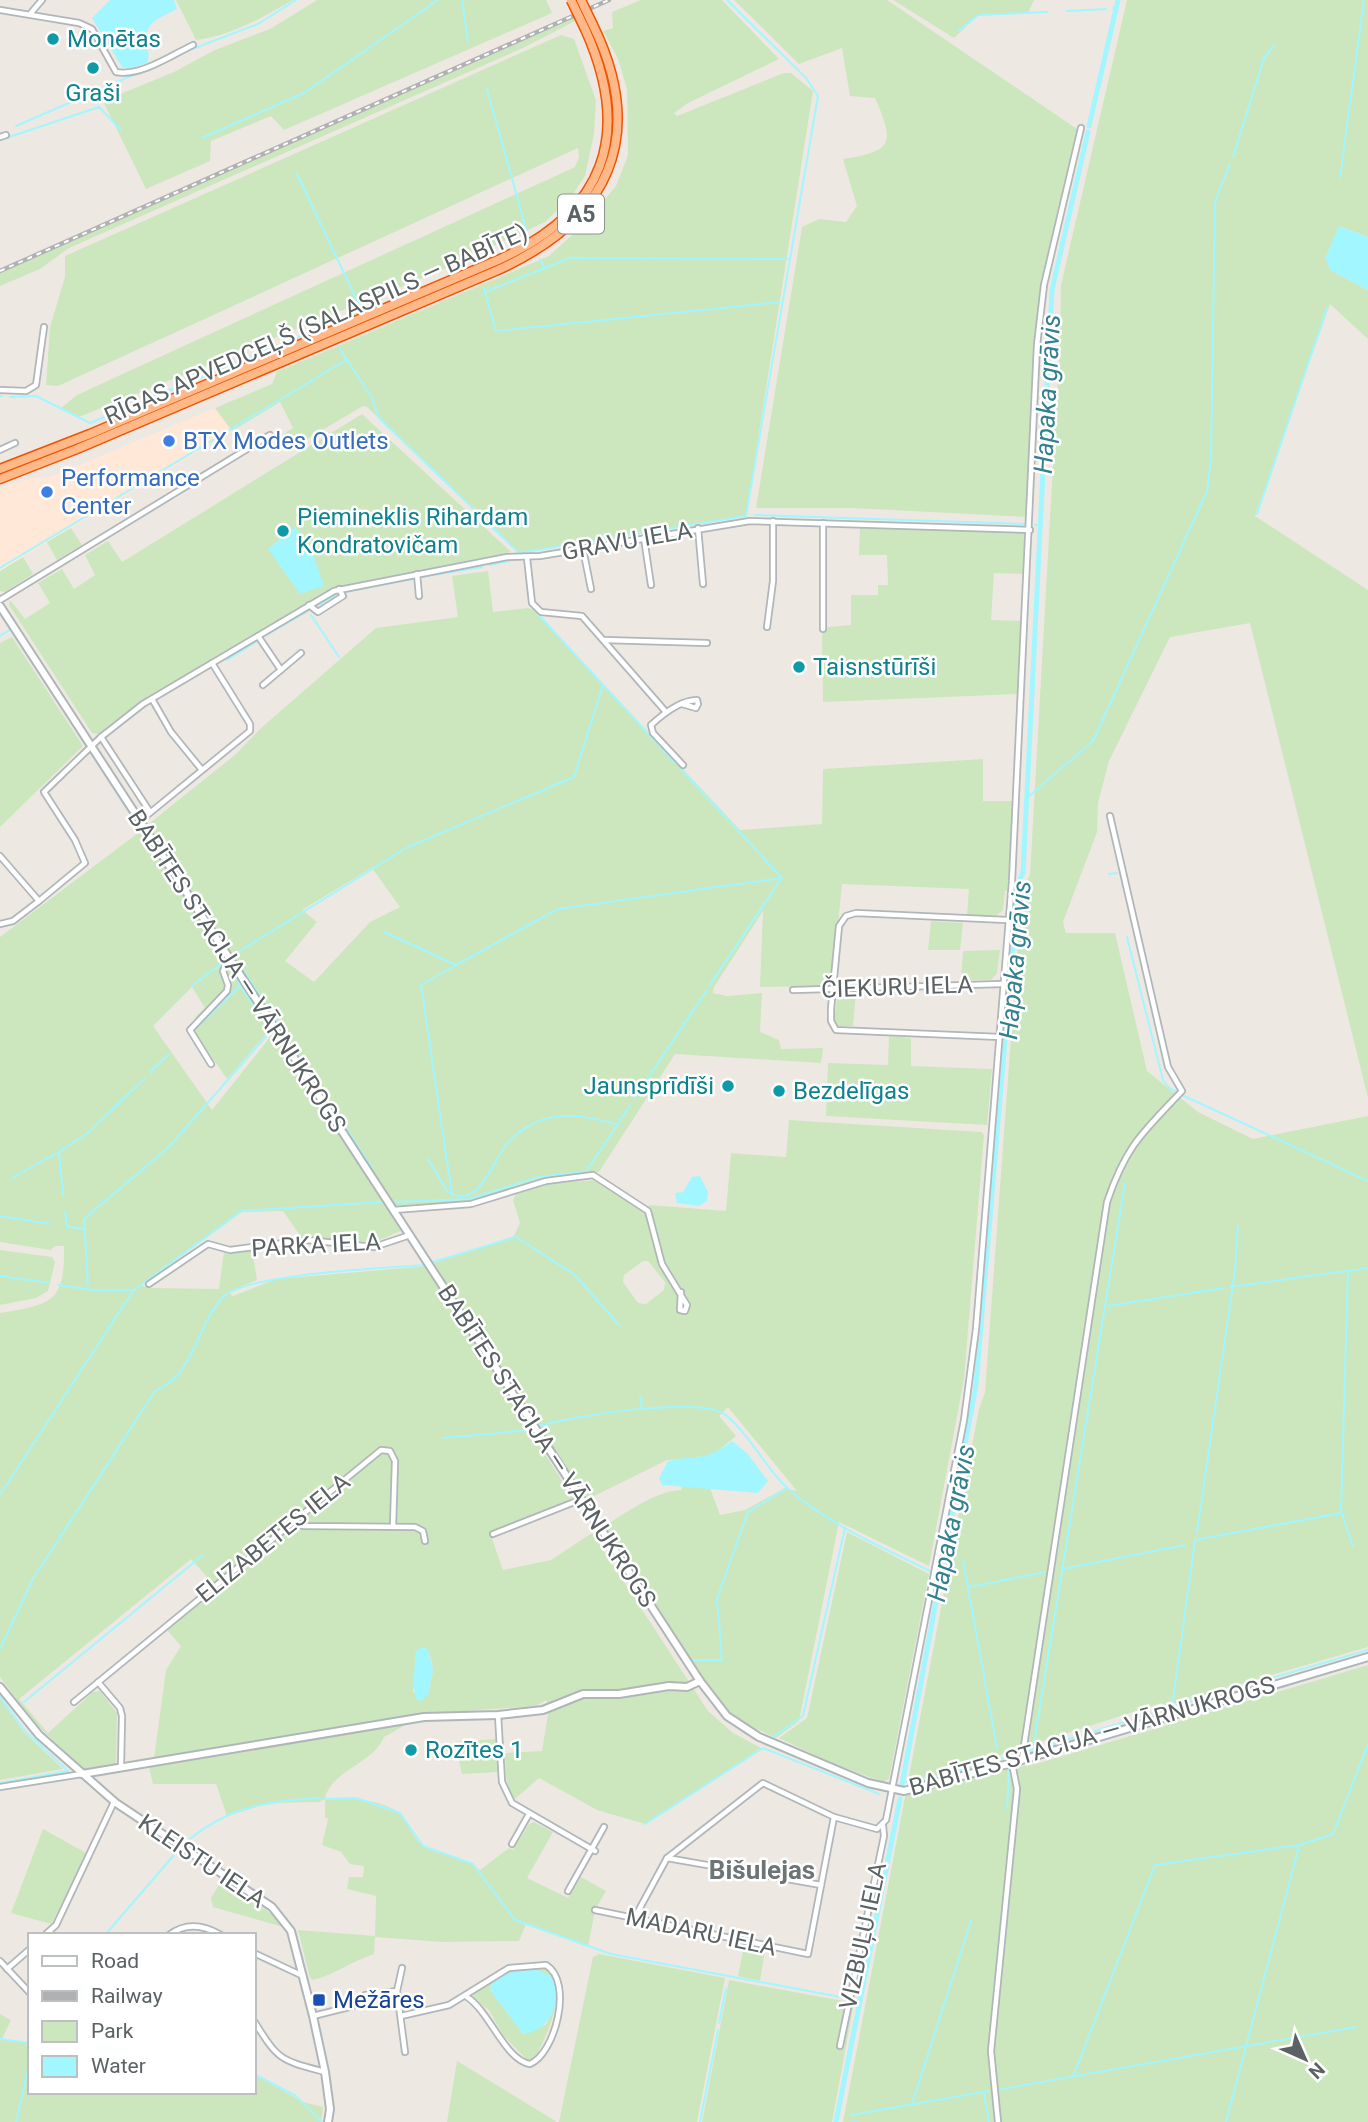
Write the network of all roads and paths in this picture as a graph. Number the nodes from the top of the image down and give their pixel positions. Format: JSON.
{"nodes":[{"id":1,"x":42,"y":0,"type":"edge"},
{"id":2,"x":571,"y":0,"type":"edge"},
{"id":3,"x":581,"y":0,"type":"edge"},
{"id":4,"x":0,"y":10,"type":"edge"},
{"id":5,"x":30,"y":14,"type":"junction"},
{"id":6,"x":589,"y":27,"type":"junction"},
{"id":7,"x":193,"y":45,"type":"dead end"},
{"id":8,"x":1081,"y":128,"type":"dead end"},
{"id":9,"x":44,"y":327,"type":"dead end"},
{"id":10,"x":0,"y":390,"type":"edge"},
{"id":11,"x":270,"y":435,"type":"dead end"},
{"id":12,"x":75,"y":440,"type":"junction"},
{"id":13,"x":15,"y":443,"type":"dead end"},
{"id":14,"x":77,"y":449,"type":"junction"},
{"id":15,"x":0,"y":450,"type":"edge"},
{"id":16,"x":0,"y":469,"type":"edge"},
{"id":17,"x":0,"y":478,"type":"edge"},
{"id":18,"x":773,"y":521,"type":"junction"},
{"id":19,"x":823,"y":523,"type":"junction"},
{"id":20,"x":698,"y":528,"type":"junction"},
{"id":21,"x":1030,"y":530,"type":"junction"},
{"id":22,"x":645,"y":538,"type":"junction"},
{"id":23,"x":583,"y":549,"type":"junction"},
{"id":24,"x":527,"y":558,"type":"junction"},
{"id":25,"x":417,"y":573,"type":"junction"},
{"id":26,"x":703,"y":584,"type":"dead end"},
{"id":27,"x":651,"y":585,"type":"dead end"},
{"id":28,"x":339,"y":589,"type":"junction"},
{"id":29,"x":591,"y":589,"type":"dead end"},
{"id":30,"x":419,"y":596,"type":"dead end"},
{"id":31,"x":0,"y":600,"type":"edge"},
{"id":32,"x":309,"y":605,"type":"junction"},
{"id":33,"x":0,"y":607,"type":"edge"},
{"id":34,"x":767,"y":627,"type":"dead end"},
{"id":35,"x":823,"y":629,"type":"dead end"},
{"id":36,"x":258,"y":636,"type":"junction"},
{"id":37,"x":603,"y":640,"type":"junction"},
{"id":38,"x":707,"y":643,"type":"dead end"},
{"id":39,"x":301,"y":653,"type":"dead end"},
{"id":40,"x":212,"y":663,"type":"junction"},
{"id":41,"x":281,"y":670,"type":"junction"},
{"id":42,"x":263,"y":685,"type":"dead end"},
{"id":43,"x":152,"y":699,"type":"junction"},
{"id":44,"x":682,"y":704,"type":"dead end"},
{"id":45,"x":666,"y":712,"type":"junction"},
{"id":46,"x":101,"y":737,"type":"junction"},
{"id":47,"x":91,"y":747,"type":"junction"},
{"id":48,"x":683,"y":765,"type":"dead end"},
{"id":49,"x":202,"y":770,"type":"junction"},
{"id":50,"x":150,"y":812,"type":"junction"},
{"id":51,"x":1110,"y":816,"type":"dead end"},
{"id":52,"x":140,"y":822,"type":"junction"},
{"id":53,"x":0,"y":856,"type":"edge"},
{"id":54,"x":39,"y":901,"type":"junction"},
{"id":55,"x":1007,"y":920,"type":"junction"},
{"id":56,"x":0,"y":924,"type":"edge"},
{"id":57,"x":229,"y":959,"type":"junction"},
{"id":58,"x":1002,"y":984,"type":"junction"},
{"id":59,"x":835,"y":989,"type":"junction"},
{"id":60,"x":793,"y":990,"type":"dead end"},
{"id":61,"x":1000,"y":1037,"type":"junction"},
{"id":62,"x":211,"y":1064,"type":"dead end"},
{"id":63,"x":393,"y":1210,"type":"junction"},
{"id":64,"x":411,"y":1235,"type":"junction"},
{"id":65,"x":149,"y":1284,"type":"dead end"},
{"id":66,"x":681,"y":1292,"type":"dead end"},
{"id":67,"x":582,"y":1500,"type":"junction"},
{"id":68,"x":295,"y":1520,"type":"junction"},
{"id":69,"x":393,"y":1527,"type":"junction"},
{"id":70,"x":493,"y":1534,"type":"dead end"},
{"id":71,"x":425,"y":1541,"type":"dead end"},
{"id":72,"x":1368,"y":1657,"type":"edge"},
{"id":73,"x":700,"y":1681,"type":"junction"},
{"id":74,"x":98,"y":1682,"type":"junction"},
{"id":75,"x":0,"y":1687,"type":"edge"},
{"id":76,"x":74,"y":1702,"type":"dead end"},
{"id":77,"x":498,"y":1715,"type":"junction"},
{"id":78,"x":1022,"y":1759,"type":"junction"},
{"id":79,"x":1012,"y":1763,"type":"junction"},
{"id":80,"x":121,"y":1767,"type":"junction"},
{"id":81,"x":82,"y":1774,"type":"junction"},
{"id":82,"x":0,"y":1787,"type":"edge"},
{"id":83,"x":892,"y":1791,"type":"junction"},
{"id":84,"x":114,"y":1802,"type":"junction"},
{"id":85,"x":529,"y":1814,"type":"junction"},
{"id":86,"x":834,"y":1816,"type":"junction"},
{"id":87,"x":883,"y":1826,"type":"junction"},
{"id":88,"x":604,"y":1827,"type":"dead end"},
{"id":89,"x":512,"y":1844,"type":"dead end"},
{"id":90,"x":681,"y":1847,"type":"junction"},
{"id":91,"x":593,"y":1850,"type":"junction"},
{"id":92,"x":667,"y":1858,"type":"junction"},
{"id":93,"x":684,"y":1859,"type":"junction"},
{"id":94,"x":821,"y":1885,"type":"junction"},
{"id":95,"x":568,"y":1891,"type":"dead end"},
{"id":96,"x":595,"y":1910,"type":"dead end"},
{"id":97,"x":635,"y":1917,"type":"junction"},
{"id":98,"x":181,"y":1927,"type":"junction"},
{"id":99,"x":47,"y":1933,"type":"edge"},
{"id":100,"x":172,"y":1933,"type":"edge"},
{"id":101,"x":186,"y":1933,"type":"edge"},
{"id":102,"x":217,"y":1933,"type":"edge"},
{"id":103,"x":28,"y":1950,"type":"edge"},
{"id":104,"x":256,"y":1954,"type":"edge"},
{"id":105,"x":0,"y":1961,"type":"edge"},
{"id":106,"x":402,"y":1968,"type":"dead end"},
{"id":107,"x":7,"y":1969,"type":"junction"},
{"id":108,"x":303,"y":1976,"type":"junction"},
{"id":109,"x":28,"y":1991,"type":"edge"},
{"id":110,"x":397,"y":1991,"type":"junction"},
{"id":111,"x":467,"y":1997,"type":"junction"},
{"id":112,"x":313,"y":2016,"type":"junction"},
{"id":113,"x":401,"y":2016,"type":"junction"},
{"id":114,"x":256,"y":2024,"type":"edge"},
{"id":115,"x":840,"y":2046,"type":"dead end"},
{"id":116,"x":405,"y":2052,"type":"dead end"},
{"id":117,"x":325,"y":2072,"type":"junction"},
{"id":118,"x":328,"y":2122,"type":"edge"},
{"id":119,"x":998,"y":2122,"type":"edge"}],
"edges":[{"from":1,"to":5,"type":"street"},
{"from":2,"to":6,"type":"highway","name":"RĪGAS APVEDCEĻŠ (SALASPILS — BABĪTE)","number":"A5","bridge":true},
{"from":3,"to":6,"type":"highway","name":"RĪGAS APVEDCEĻŠ (SALASPILS — BABĪTE)","number":"A5","bridge":true},
{"from":4,"to":5,"type":"street"},
{"from":5,"to":7,"type":"street"},
{"from":6,"to":12,"type":"highway","name":"RĪGAS APVEDCEĻŠ (SALASPILS — BABĪTE)","number":"A5"},
{"from":6,"to":14,"type":"highway","name":"RĪGAS APVEDCEĻŠ (SALASPILS — BABĪTE)","number":"A5"},
{"from":8,"to":21,"type":"street","name":"VIZBUĻU IELA"},
{"from":9,"to":10,"type":"street"},
{"from":11,"to":31,"type":"street"},
{"from":12,"to":14,"type":"highway"},
{"from":12,"to":16,"type":"highway","name":"RĪGAS APVEDCEĻŠ (SALASPILS — BABĪTE)","number":"A5"},
{"from":13,"to":15,"type":"street"},
{"from":14,"to":17,"type":"highway","name":"RĪGAS APVEDCEĻŠ (SALASPILS — BABĪTE)","number":"A5"},
{"from":18,"to":19,"type":"street","name":"GRAVU IELA"},
{"from":18,"to":20,"type":"street","name":"GRAVU IELA"},
{"from":18,"to":34,"type":"street"},
{"from":19,"to":21,"type":"street","name":"GRAVU IELA"},
{"from":19,"to":35,"type":"street"},
{"from":20,"to":22,"type":"street","name":"GRAVU IELA"},
{"from":20,"to":26,"type":"street"},
{"from":21,"to":55,"type":"street","name":"VIZBUĻU IELA"},
{"from":22,"to":23,"type":"street","name":"GRAVU IELA"},
{"from":22,"to":27,"type":"street"},
{"from":23,"to":24,"type":"street","name":"GRAVU IELA"},
{"from":23,"to":29,"type":"street"},
{"from":24,"to":25,"type":"street","name":"GRAVU IELA"},
{"from":24,"to":37,"type":"street"},
{"from":25,"to":28,"type":"street","name":"GRAVU IELA"},
{"from":25,"to":30,"type":"street"},
{"from":28,"to":32,"type":"street","name":"GRAVU IELA"},
{"from":28,"to":32,"type":"street"},
{"from":32,"to":36,"type":"street","name":"GRAVU IELA"},
{"from":33,"to":47,"type":"main road","name":"BABĪTES STACIJA — VĀRNUKROGS"},
{"from":36,"to":40,"type":"street","name":"GRAVU IELA"},
{"from":36,"to":41,"type":"street"},
{"from":37,"to":38,"type":"street"},
{"from":37,"to":45,"type":"street"},
{"from":39,"to":41,"type":"street"},
{"from":40,"to":43,"type":"street","name":"GRAVU IELA"},
{"from":40,"to":49,"type":"street"},
{"from":41,"to":42,"type":"street"},
{"from":43,"to":46,"type":"street","name":"GRAVU IELA"},
{"from":43,"to":49,"type":"street"},
{"from":44,"to":45,"type":"street"},
{"from":45,"to":48,"type":"street"},
{"from":46,"to":47,"type":"street","name":"GRAVU IELA"},
{"from":46,"to":50,"type":"street"},
{"from":47,"to":52,"type":"main road","name":"BABĪTES STACIJA — VĀRNUKROGS"},
{"from":47,"to":54,"type":"street","name":"GRAVU IELA"},
{"from":49,"to":50,"type":"street"},
{"from":50,"to":52,"type":"street"},
{"from":51,"to":78,"type":"street"},
{"from":52,"to":57,"type":"main road","name":"BABĪTES STACIJA — VĀRNUKROGS"},
{"from":53,"to":54,"type":"street"},
{"from":54,"to":56,"type":"street"},
{"from":55,"to":58,"type":"street","name":"VIZBUĻU IELA"},
{"from":55,"to":59,"type":"street"},
{"from":57,"to":62,"type":"street"},
{"from":57,"to":63,"type":"main road","name":"BABĪTES STACIJA — VĀRNUKROGS"},
{"from":58,"to":59,"type":"street","name":"ČIEKURU IELA"},
{"from":58,"to":61,"type":"street","name":"VIZBUĻU IELA"},
{"from":59,"to":60,"type":"street","name":"ČIEKURU IELA"},
{"from":59,"to":61,"type":"street"},
{"from":61,"to":83,"type":"street","name":"VIZBUĻU IELA"},
{"from":63,"to":64,"type":"main road","name":"BABĪTES STACIJA — VĀRNUKROGS"},
{"from":63,"to":66,"type":"street"},
{"from":64,"to":65,"type":"street","name":"PARKA IELA"},
{"from":64,"to":67,"type":"main road","name":"BABĪTES STACIJA — VĀRNUKROGS"},
{"from":67,"to":70,"type":"street"},
{"from":67,"to":73,"type":"main road","name":"BABĪTES STACIJA — VĀRNUKROGS"},
{"from":68,"to":69,"type":"street"},
{"from":68,"to":69,"type":"street","name":"ELIZABETES IELA"},
{"from":68,"to":74,"type":"street","name":"ELIZABETES IELA"},
{"from":69,"to":71,"type":"street"},
{"from":72,"to":78,"type":"main road","name":"BABĪTES STACIJA — VĀRNUKROGS"},
{"from":73,"to":77,"type":"main road"},
{"from":73,"to":83,"type":"main road","name":"BABĪTES STACIJA — VĀRNUKROGS"},
{"from":74,"to":76,"type":"street","name":"ELIZABETES IELA"},
{"from":74,"to":80,"type":"street"},
{"from":75,"to":81,"type":"main road","name":"KLEISTU IELA"},
{"from":77,"to":80,"type":"main road"},
{"from":77,"to":85,"type":"street"},
{"from":78,"to":79,"type":"main road","name":"BABĪTES STACIJA — VĀRNUKROGS"},
{"from":79,"to":83,"type":"main road","name":"BABĪTES STACIJA — VĀRNUKROGS"},
{"from":79,"to":119,"type":"street"},
{"from":80,"to":81,"type":"main road"},
{"from":81,"to":82,"type":"street"},
{"from":81,"to":84,"type":"main road","name":"KLEISTU IELA"},
{"from":83,"to":87,"type":"street","name":"VIZBUĻU IELA"},
{"from":84,"to":99,"type":"street"},
{"from":84,"to":108,"type":"main road","name":"KLEISTU IELA"},
{"from":85,"to":89,"type":"street"},
{"from":85,"to":91,"type":"street"},
{"from":86,"to":87,"type":"street"},
{"from":86,"to":90,"type":"street"},
{"from":86,"to":94,"type":"street"},
{"from":87,"to":115,"type":"street","name":"VIZBUĻU IELA"},
{"from":88,"to":91,"type":"street"},
{"from":90,"to":92,"type":"street"},
{"from":90,"to":93,"type":"street"},
{"from":91,"to":95,"type":"street"},
{"from":92,"to":93,"type":"street"},
{"from":92,"to":97,"type":"street"},
{"from":93,"to":94,"type":"street"},
{"from":94,"to":97,"type":"street","name":"MADARU IELA"},
{"from":96,"to":97,"type":"street","name":"MADARU IELA"},
{"from":98,"to":100,"type":"street"},
{"from":98,"to":101,"type":"street"},
{"from":98,"to":102,"type":"street"},
{"from":103,"to":107,"type":"street"},
{"from":104,"to":108,"type":"street"},
{"from":105,"to":107,"type":"street"},
{"from":106,"to":110,"type":"street"},
{"from":107,"to":109,"type":"street"},
{"from":108,"to":112,"type":"main road","name":"KLEISTU IELA"},
{"from":110,"to":112,"type":"street"},
{"from":110,"to":113,"type":"street"},
{"from":111,"to":111,"type":"street"},
{"from":111,"to":113,"type":"street"},
{"from":112,"to":117,"type":"main road","name":"KLEISTU IELA"},
{"from":113,"to":116,"type":"street"},
{"from":114,"to":117,"type":"street"},
{"from":117,"to":118,"type":"main road","name":"KLEISTU IELA"}]}
